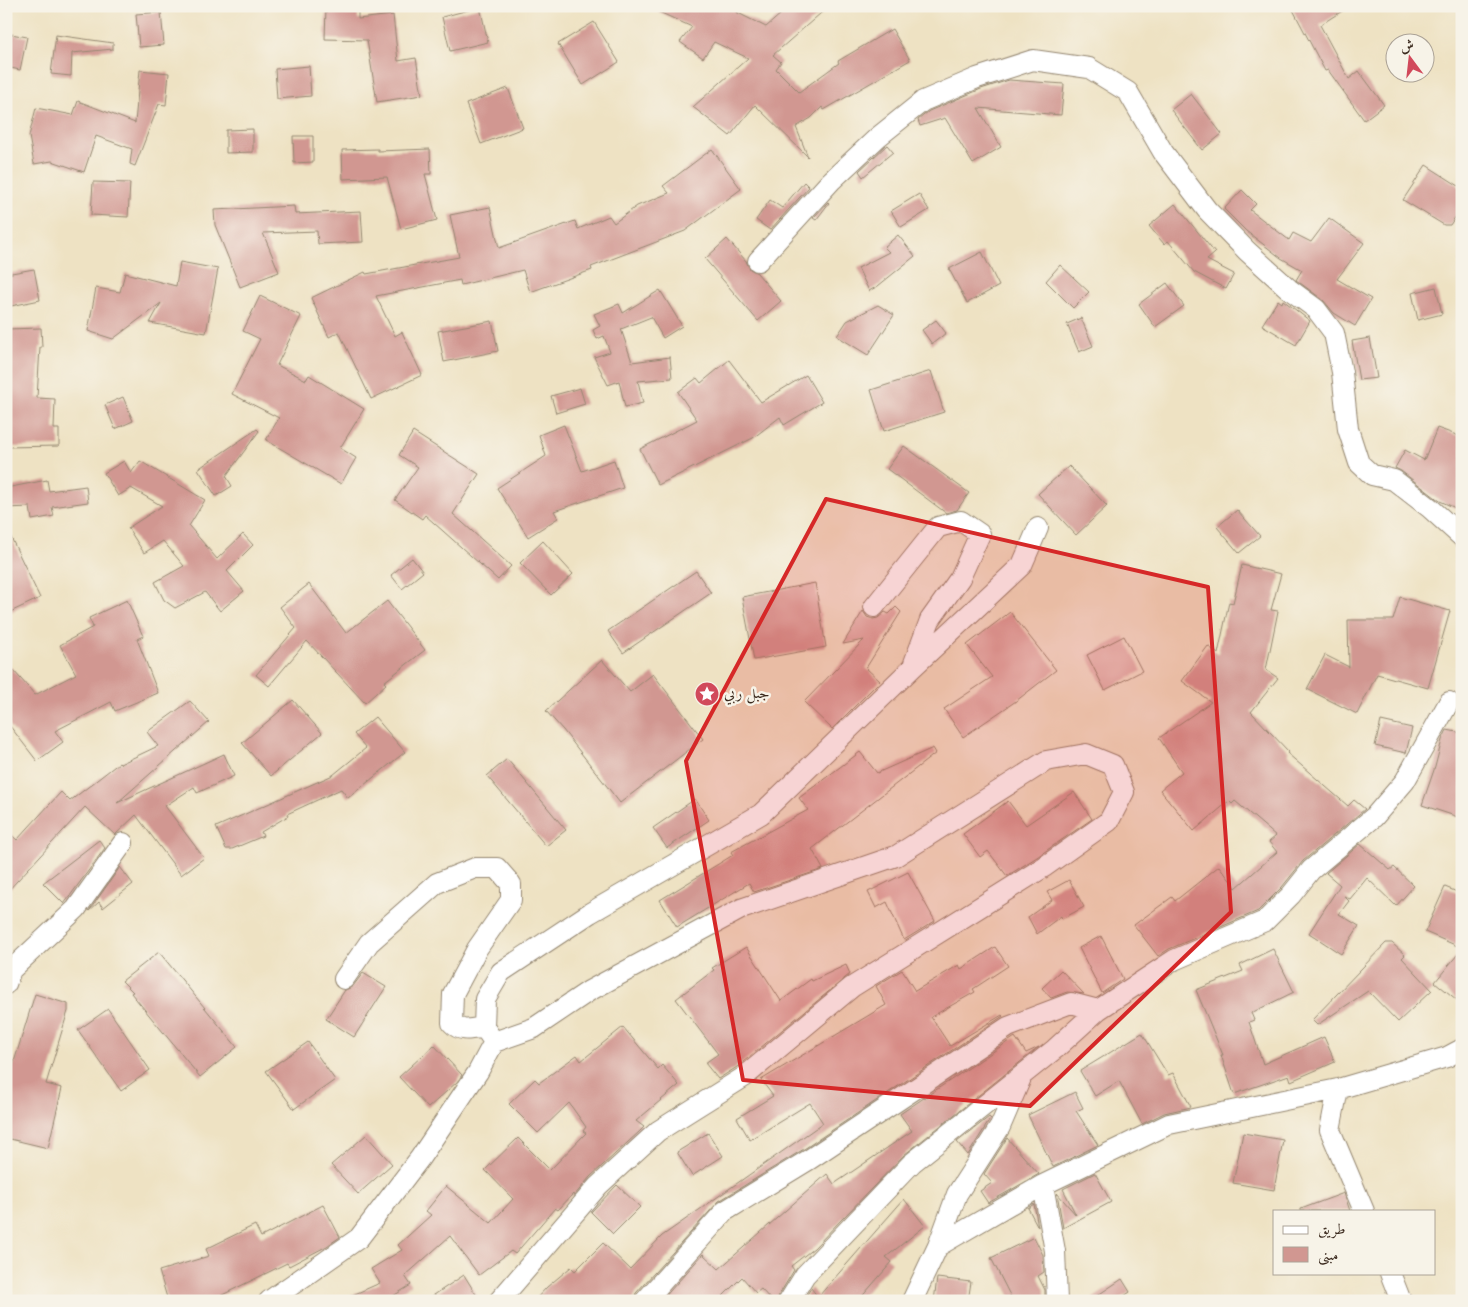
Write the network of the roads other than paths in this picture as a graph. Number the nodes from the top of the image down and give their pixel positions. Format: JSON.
{"nodes":[{"id":1,"x":758,"y":261,"type":"dead end"},
{"id":2,"x":1038,"y":528,"type":"dead end"},
{"id":3,"x":1462,"y":537,"type":"edge"},
{"id":4,"x":874,"y":607,"type":"dead end"},
{"id":5,"x":912,"y":668,"type":"junction"},
{"id":6,"x":1448,"y":702,"type":"dead end"},
{"id":7,"x":122,"y":844,"type":"dead end"},
{"id":8,"x":344,"y":979,"type":"dead end"},
{"id":9,"x":6,"y":984,"type":"edge"},
{"id":10,"x":1098,"y":1010,"type":"junction"},
{"id":11,"x":489,"y":1034,"type":"junction"},
{"id":12,"x":1462,"y":1049,"type":"edge"},
{"id":13,"x":1022,"y":1075,"type":"junction"},
{"id":14,"x":1338,"y":1089,"type":"junction"},
{"id":15,"x":1043,"y":1185,"type":"junction"},
{"id":16,"x":1364,"y":1210,"type":"edge"},
{"id":17,"x":938,"y":1246,"type":"junction"},
{"id":18,"x":1390,"y":1274,"type":"edge"},
{"id":19,"x":269,"y":1301,"type":"edge"},
{"id":20,"x":500,"y":1301,"type":"edge"},
{"id":21,"x":645,"y":1301,"type":"edge"},
{"id":22,"x":788,"y":1301,"type":"edge"},
{"id":23,"x":912,"y":1301,"type":"edge"},
{"id":24,"x":1058,"y":1301,"type":"edge"},
{"id":25,"x":1401,"y":1301,"type":"edge"}],
"edges":[{"from":1,"to":3,"type":"street"},
{"from":2,"to":5,"type":"street"},
{"from":4,"to":5,"type":"street"},
{"from":5,"to":11,"type":"street"},
{"from":6,"to":10,"type":"street"},
{"from":7,"to":9,"type":"street"},
{"from":8,"to":11,"type":"street"},
{"from":10,"to":13,"type":"street"},
{"from":10,"to":21,"type":"street"},
{"from":11,"to":19,"type":"street"},
{"from":11,"to":20,"type":"street"},
{"from":12,"to":14,"type":"street"},
{"from":13,"to":17,"type":"street"},
{"from":13,"to":22,"type":"street"},
{"from":14,"to":15,"type":"street"},
{"from":14,"to":16,"type":"street"},
{"from":15,"to":17,"type":"street"},
{"from":15,"to":24,"type":"street"},
{"from":17,"to":23,"type":"street"},
{"from":18,"to":25,"type":"street"}]}
